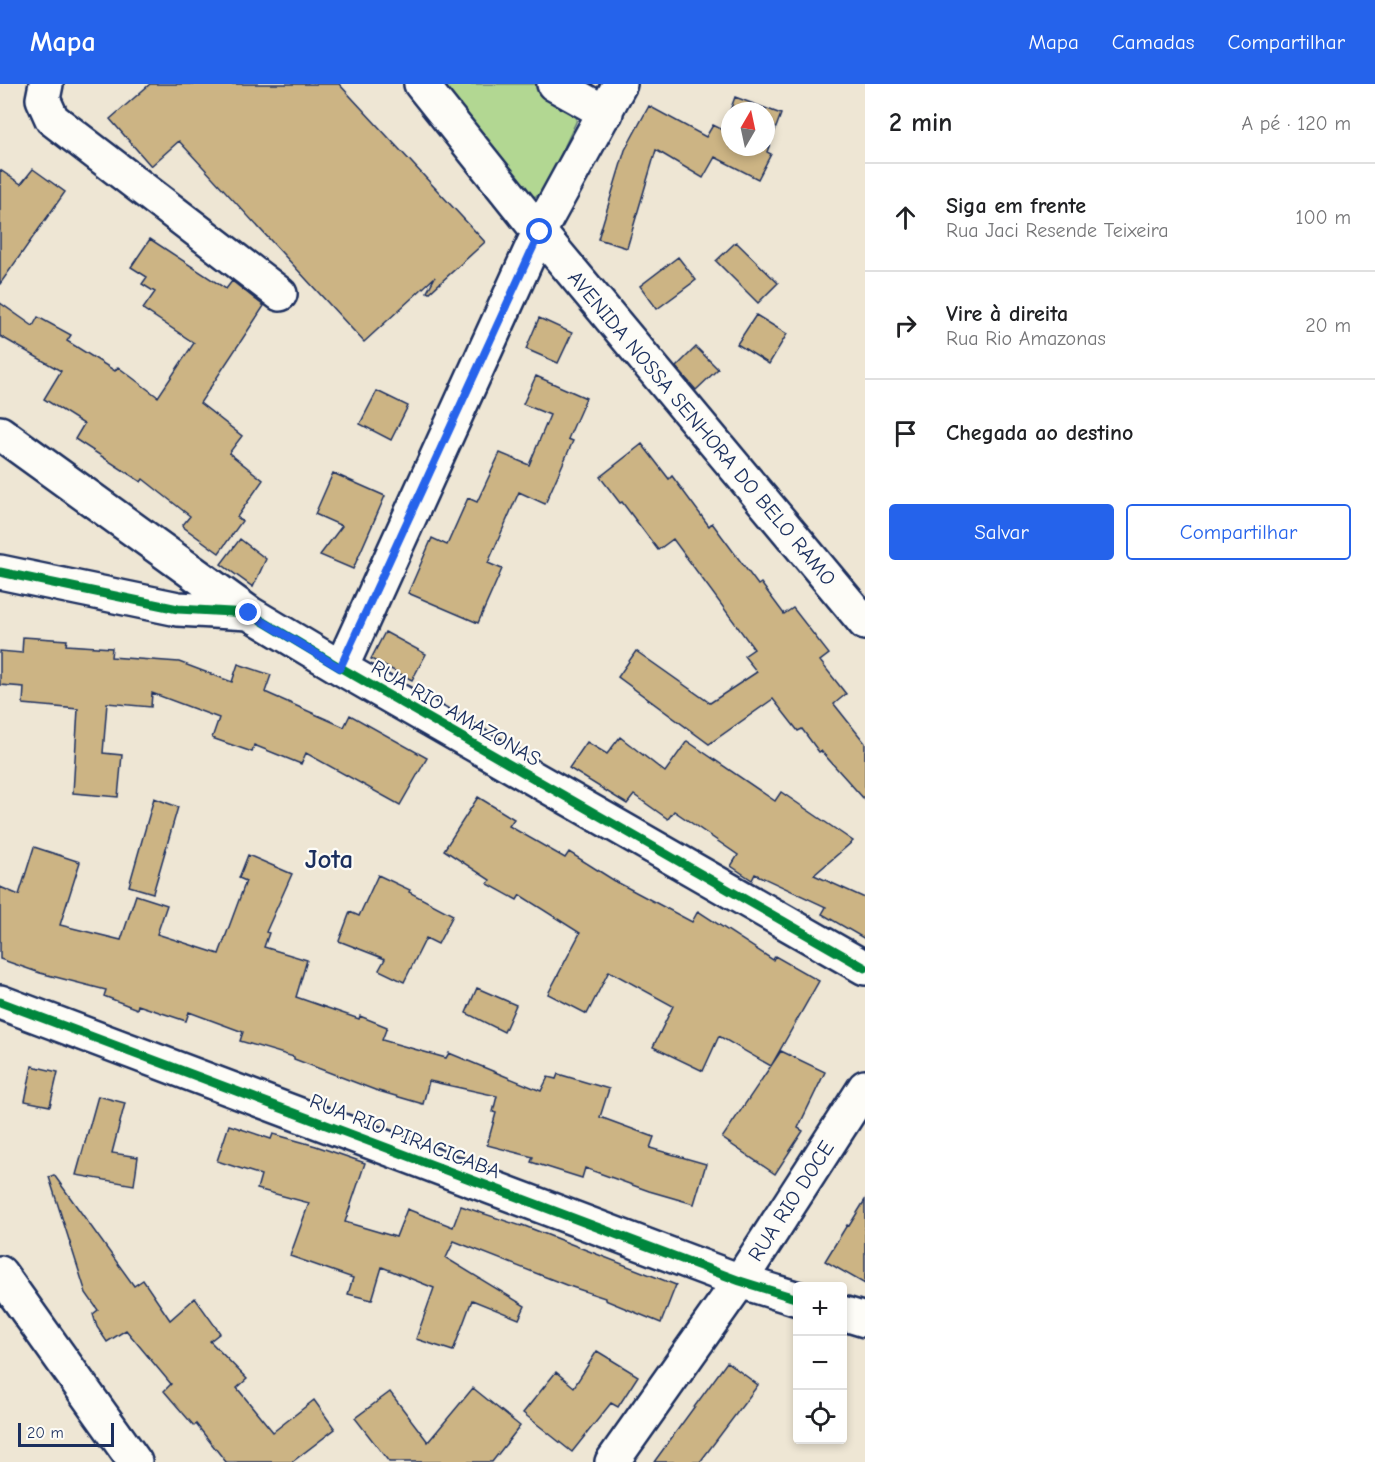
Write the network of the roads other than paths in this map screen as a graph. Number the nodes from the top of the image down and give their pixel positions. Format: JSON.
{"nodes":[{"id":1,"x":46,"y":84,"type":"edge"},
{"id":2,"x":421,"y":84,"type":"edge"},
{"id":3,"x":554,"y":84,"type":"edge"},
{"id":4,"x":620,"y":84,"type":"edge"},
{"id":5,"x":606,"y":113,"type":"junction"},
{"id":6,"x":540,"y":232,"type":"junction"},
{"id":7,"x":280,"y":294,"type":"dead end"},
{"id":8,"x":0,"y":433,"type":"edge"},
{"id":9,"x":0,"y":572,"type":"edge"},
{"id":10,"x":249,"y":613,"type":"junction"},
{"id":11,"x":865,"y":623,"type":"edge"},
{"id":12,"x":340,"y":668,"type":"junction"},
{"id":13,"x":865,"y":968,"type":"edge"},
{"id":14,"x":0,"y":1002,"type":"edge"},
{"id":15,"x":865,"y":1087,"type":"edge"},
{"id":16,"x":0,"y":1273,"type":"edge"},
{"id":17,"x":740,"y":1281,"type":"junction"},
{"id":18,"x":793,"y":1297,"type":"edge"},
{"id":19,"x":847,"y":1314,"type":"edge"},
{"id":20,"x":865,"y":1320,"type":"edge"},
{"id":21,"x":135,"y":1462,"type":"edge"},
{"id":22,"x":612,"y":1462,"type":"edge"}],
"edges":[{"from":1,"to":7,"type":"street"},
{"from":2,"to":6,"type":"street","name":"AVENIDA NOSSA SENHORA DO BELO RAMO"},
{"from":3,"to":5,"type":"street"},
{"from":4,"to":5,"type":"street"},
{"from":5,"to":6,"type":"street"},
{"from":6,"to":11,"type":"street","name":"AVENIDA NOSSA SENHORA DO BELO RAMO"},
{"from":6,"to":12,"type":"street"},
{"from":8,"to":10,"type":"street"},
{"from":9,"to":10,"type":"street","name":"RUA RIO AMAZONAS"},
{"from":10,"to":12,"type":"street","name":"RUA RIO AMAZONAS"},
{"from":12,"to":13,"type":"street","name":"RUA RIO AMAZONAS"},
{"from":14,"to":17,"type":"street","name":"RUA RIO PIRACICABA"},
{"from":15,"to":17,"type":"street","name":"RUA RIO DOCE"},
{"from":16,"to":21,"type":"street"},
{"from":17,"to":18,"type":"street","name":"RUA RIO PIRACICABA"},
{"from":17,"to":22,"type":"street","name":"RUA RIO DOCE"},
{"from":19,"to":20,"type":"street"}]}
